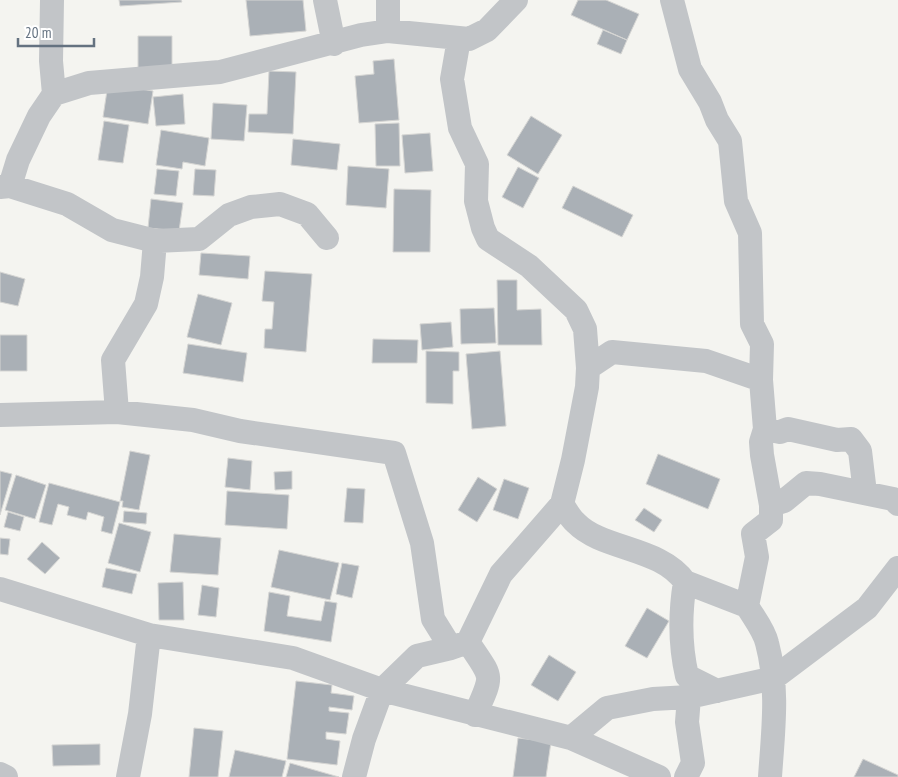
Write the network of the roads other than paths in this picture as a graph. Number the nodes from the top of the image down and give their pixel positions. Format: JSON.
{"nodes":[{"id":1,"x":52,"y":0,"type":"edge"},
{"id":2,"x":325,"y":0,"type":"edge"},
{"id":3,"x":388,"y":0,"type":"edge"},
{"id":4,"x":516,"y":0,"type":"edge"},
{"id":5,"x":672,"y":0,"type":"edge"},
{"id":6,"x":388,"y":31,"type":"junction"},
{"id":7,"x":459,"y":39,"type":"junction"},
{"id":8,"x":334,"y":44,"type":"junction"},
{"id":9,"x":54,"y":94,"type":"junction"},
{"id":10,"x":5,"y":186,"type":"edge"},
{"id":11,"x":327,"y":238,"type":"dead end"},
{"id":12,"x":155,"y":241,"type":"junction"},
{"id":13,"x":588,"y":368,"type":"junction"},
{"id":14,"x":761,"y":380,"type":"junction"},
{"id":15,"x":118,"y":412,"type":"junction"},
{"id":16,"x":0,"y":415,"type":"edge"},
{"id":17,"x":764,"y":429,"type":"junction"},
{"id":18,"x":865,"y":494,"type":"junction"},
{"id":19,"x":562,"y":504,"type":"junction"},
{"id":20,"x":898,"y":504,"type":"edge"},
{"id":21,"x":771,"y":505,"type":"junction"},
{"id":22,"x":898,"y":568,"type":"edge"},
{"id":23,"x":685,"y":582,"type":"junction"},
{"id":24,"x":0,"y":589,"type":"edge"},
{"id":25,"x":747,"y":606,"type":"junction"},
{"id":26,"x":149,"y":635,"type":"junction"},
{"id":27,"x":459,"y":645,"type":"junction"},
{"id":28,"x":774,"y":678,"type":"junction"},
{"id":29,"x":382,"y":690,"type":"junction"},
{"id":30,"x":716,"y":690,"type":"junction"},
{"id":31,"x":688,"y":697,"type":"junction"},
{"id":32,"x":475,"y":715,"type":"junction"},
{"id":33,"x":571,"y":738,"type":"junction"},
{"id":34,"x":0,"y":774,"type":"edge"},
{"id":35,"x":6,"y":777,"type":"edge"},
{"id":36,"x":128,"y":777,"type":"edge"},
{"id":37,"x":354,"y":777,"type":"edge"},
{"id":38,"x":659,"y":777,"type":"edge"},
{"id":39,"x":686,"y":777,"type":"edge"},
{"id":40,"x":770,"y":777,"type":"edge"}],
"edges":[{"from":1,"to":9,"type":"street"},
{"from":2,"to":8,"type":"street"},
{"from":3,"to":6,"type":"street"},
{"from":4,"to":7,"type":"street"},
{"from":5,"to":14,"type":"street"},
{"from":6,"to":7,"type":"street"},
{"from":6,"to":8,"type":"street"},
{"from":7,"to":13,"type":"street"},
{"from":8,"to":9,"type":"street"},
{"from":9,"to":10,"type":"street"},
{"from":10,"to":12,"type":"street"},
{"from":11,"to":12,"type":"street"},
{"from":12,"to":15,"type":"street"},
{"from":13,"to":14,"type":"street"},
{"from":13,"to":19,"type":"street"},
{"from":14,"to":17,"type":"street"},
{"from":15,"to":16,"type":"street"},
{"from":15,"to":27,"type":"street"},
{"from":17,"to":18,"type":"street"},
{"from":17,"to":21,"type":"street"},
{"from":18,"to":20,"type":"street"},
{"from":18,"to":21,"type":"street"},
{"from":19,"to":23,"type":"street"},
{"from":19,"to":27,"type":"street"},
{"from":21,"to":25,"type":"street"},
{"from":22,"to":28,"type":"street"},
{"from":23,"to":25,"type":"street"},
{"from":23,"to":30,"type":"street"},
{"from":24,"to":26,"type":"street"},
{"from":25,"to":28,"type":"street"},
{"from":26,"to":29,"type":"street"},
{"from":26,"to":36,"type":"street"},
{"from":27,"to":29,"type":"street"},
{"from":27,"to":32,"type":"street"},
{"from":28,"to":30,"type":"street"},
{"from":28,"to":40,"type":"street"},
{"from":29,"to":32,"type":"street"},
{"from":29,"to":37,"type":"street"},
{"from":30,"to":31,"type":"street"},
{"from":31,"to":33,"type":"street"},
{"from":31,"to":39,"type":"street"},
{"from":32,"to":33,"type":"street"},
{"from":33,"to":38,"type":"street"},
{"from":34,"to":35,"type":"street"}]}
